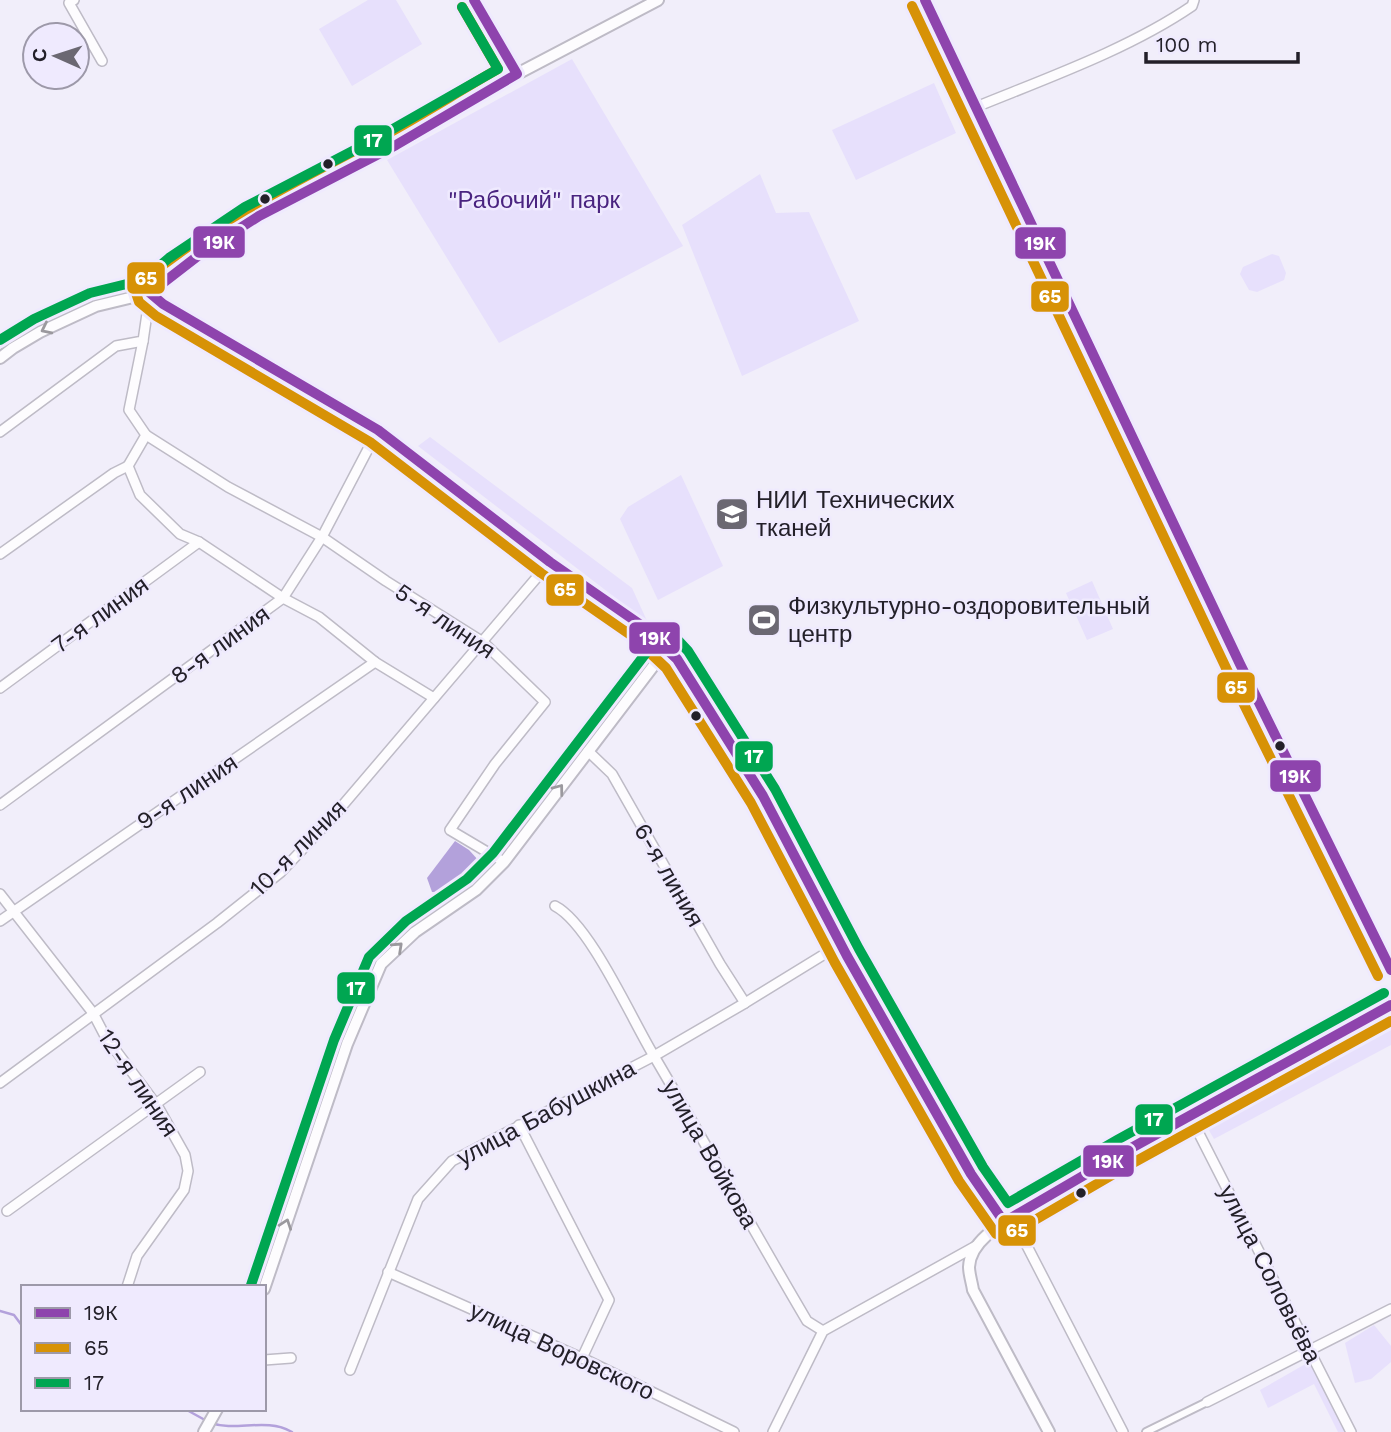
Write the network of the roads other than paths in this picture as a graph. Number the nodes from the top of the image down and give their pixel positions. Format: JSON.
{"nodes":[{"id":1,"x":74,"y":0,"type":"edge"},
{"id":2,"x":474,"y":0,"type":"edge"},
{"id":3,"x":658,"y":0,"type":"edge"},
{"id":4,"x":925,"y":0,"type":"edge"},
{"id":5,"x":1194,"y":0,"type":"edge"},
{"id":6,"x":102,"y":61,"type":"dead end"},
{"id":7,"x":517,"y":74,"type":"junction"},
{"id":8,"x":976,"y":107,"type":"junction"},
{"id":9,"x":150,"y":293,"type":"junction"},
{"id":10,"x":142,"y":341,"type":"junction"},
{"id":11,"x":0,"y":358,"type":"edge"},
{"id":12,"x":378,"y":430,"type":"junction"},
{"id":13,"x":0,"y":432,"type":"edge"},
{"id":14,"x":146,"y":435,"type":"junction"},
{"id":15,"x":128,"y":466,"type":"junction"},
{"id":16,"x":322,"y":537,"type":"junction"},
{"id":17,"x":199,"y":542,"type":"junction"},
{"id":18,"x":0,"y":554,"type":"edge"},
{"id":19,"x":550,"y":562,"type":"junction"},
{"id":20,"x":283,"y":598,"type":"junction"},
{"id":21,"x":483,"y":642,"type":"junction"},
{"id":22,"x":667,"y":648,"type":"junction"},
{"id":23,"x":374,"y":662,"type":"junction"},
{"id":24,"x":0,"y":688,"type":"edge"},
{"id":25,"x":434,"y":698,"type":"junction"},
{"id":26,"x":588,"y":751,"type":"junction"},
{"id":27,"x":0,"y":805,"type":"edge"},
{"id":28,"x":504,"y":862,"type":"junction"},
{"id":29,"x":0,"y":894,"type":"edge"},
{"id":30,"x":555,"y":906,"type":"dead end"},
{"id":31,"x":13,"y":911,"type":"junction"},
{"id":32,"x":0,"y":921,"type":"edge"},
{"id":33,"x":841,"y":944,"type":"junction"},
{"id":34,"x":1391,"y":970,"type":"edge"},
{"id":35,"x":745,"y":1003,"type":"junction"},
{"id":36,"x":1391,"y":1005,"type":"edge"},
{"id":37,"x":93,"y":1013,"type":"junction"},
{"id":38,"x":654,"y":1056,"type":"junction"},
{"id":39,"x":200,"y":1072,"type":"dead end"},
{"id":40,"x":0,"y":1083,"type":"edge"},
{"id":41,"x":155,"y":1103,"type":"junction"},
{"id":42,"x":1190,"y":1116,"type":"junction"},
{"id":43,"x":520,"y":1125,"type":"junction"},
{"id":44,"x":7,"y":1211,"type":"dead end"},
{"id":45,"x":1008,"y":1220,"type":"junction"},
{"id":46,"x":976,"y":1246,"type":"junction"},
{"id":47,"x":388,"y":1272,"type":"junction"},
{"id":48,"x":128,"y":1285,"type":"edge"},
{"id":49,"x":265,"y":1285,"type":"edge"},
{"id":50,"x":1391,"y":1310,"type":"edge"},
{"id":51,"x":822,"y":1331,"type":"junction"},
{"id":52,"x":1310,"y":1351,"type":"junction"},
{"id":53,"x":291,"y":1358,"type":"dead end"},
{"id":54,"x":582,"y":1358,"type":"junction"},
{"id":55,"x":266,"y":1360,"type":"edge"},
{"id":56,"x":350,"y":1370,"type":"dead end"},
{"id":57,"x":1207,"y":1402,"type":"joint"},
{"id":58,"x":215,"y":1414,"type":"edge"},
{"id":59,"x":205,"y":1430,"type":"edge"},
{"id":60,"x":734,"y":1432,"type":"edge"},
{"id":61,"x":773,"y":1432,"type":"edge"},
{"id":62,"x":1049,"y":1432,"type":"edge"},
{"id":63,"x":1123,"y":1432,"type":"edge"},
{"id":64,"x":1146,"y":1432,"type":"edge"},
{"id":65,"x":1351,"y":1432,"type":"edge"}],
"edges":[{"from":1,"to":6,"type":"street"},
{"from":2,"to":7,"type":"street"},
{"from":3,"to":7,"type":"street"},
{"from":4,"to":8,"type":"street"},
{"from":5,"to":8,"type":"street"},
{"from":7,"to":9,"type":"street"},
{"from":8,"to":34,"type":"street"},
{"from":9,"to":10,"type":"street"},
{"from":9,"to":11,"type":"street","one_way":true},
{"from":9,"to":12,"type":"street"},
{"from":10,"to":13,"type":"street"},
{"from":10,"to":14,"type":"street"},
{"from":12,"to":16,"type":"street","name":"8-я линия"},
{"from":12,"to":19,"type":"street"},
{"from":14,"to":15,"type":"street"},
{"from":14,"to":16,"type":"street","name":"5-я линия"},
{"from":15,"to":17,"type":"street"},
{"from":15,"to":18,"type":"street"},
{"from":16,"to":20,"type":"street","name":"8-я линия"},
{"from":16,"to":21,"type":"street","name":"5-я линия"},
{"from":17,"to":20,"type":"street"},
{"from":17,"to":24,"type":"street","name":"7-я линия"},
{"from":19,"to":21,"type":"street","name":"10-я линия"},
{"from":19,"to":22,"type":"street"},
{"from":20,"to":23,"type":"street"},
{"from":20,"to":27,"type":"street","name":"8-я линия"},
{"from":21,"to":25,"type":"street","name":"10-я линия"},
{"from":21,"to":28,"type":"street","name":"5-я линия"},
{"from":22,"to":26,"type":"street"},
{"from":22,"to":33,"type":"street"},
{"from":23,"to":25,"type":"street"},
{"from":23,"to":31,"type":"street","name":"9-я линия"},
{"from":25,"to":37,"type":"street","name":"10-я линия"},
{"from":28,"to":26,"type":"street","one_way":true},
{"from":26,"to":35,"type":"street","name":"6-я линия"},
{"from":49,"to":28,"type":"street","one_way":true},
{"from":29,"to":31,"type":"street","name":"12-я линия"},
{"from":30,"to":38,"type":"street","name":"улица Войкова"},
{"from":31,"to":32,"type":"street","name":"9-я линия"},
{"from":31,"to":37,"type":"street","name":"12-я линия"},
{"from":33,"to":35,"type":"street","name":"улица Бабушкина"},
{"from":33,"to":45,"type":"street"},
{"from":35,"to":38,"type":"street","name":"улица Бабушкина"},
{"from":36,"to":42,"type":"street"},
{"from":37,"to":40,"type":"street","name":"10-я линия"},
{"from":37,"to":41,"type":"street","name":"12-я линия"},
{"from":38,"to":43,"type":"street","name":"улица Бабушкина"},
{"from":38,"to":51,"type":"street","name":"улица Войкова"},
{"from":39,"to":41,"type":"street"},
{"from":41,"to":44,"type":"street"},
{"from":41,"to":48,"type":"street","name":"12-я линия"},
{"from":42,"to":45,"type":"street"},
{"from":42,"to":52,"type":"street","name":"улица Соловьёва"},
{"from":43,"to":47,"type":"street","name":"улица Бабушкина"},
{"from":43,"to":54,"type":"street"},
{"from":45,"to":46,"type":"street"},
{"from":45,"to":63,"type":"street"},
{"from":46,"to":51,"type":"street"},
{"from":46,"to":62,"type":"street"},
{"from":47,"to":54,"type":"street","name":"улица Воровского"},
{"from":47,"to":56,"type":"street","name":"улица Бабушкина"},
{"from":50,"to":52,"type":"street"},
{"from":51,"to":61,"type":"street"},
{"from":52,"to":57,"type":"street"},
{"from":52,"to":65,"type":"street","name":"улица Соловьёва"},
{"from":53,"to":55,"type":"street"},
{"from":54,"to":60,"type":"street","name":"улица Воровского"},
{"from":57,"to":64,"type":"street"},
{"from":58,"to":59,"type":"street"}]}
